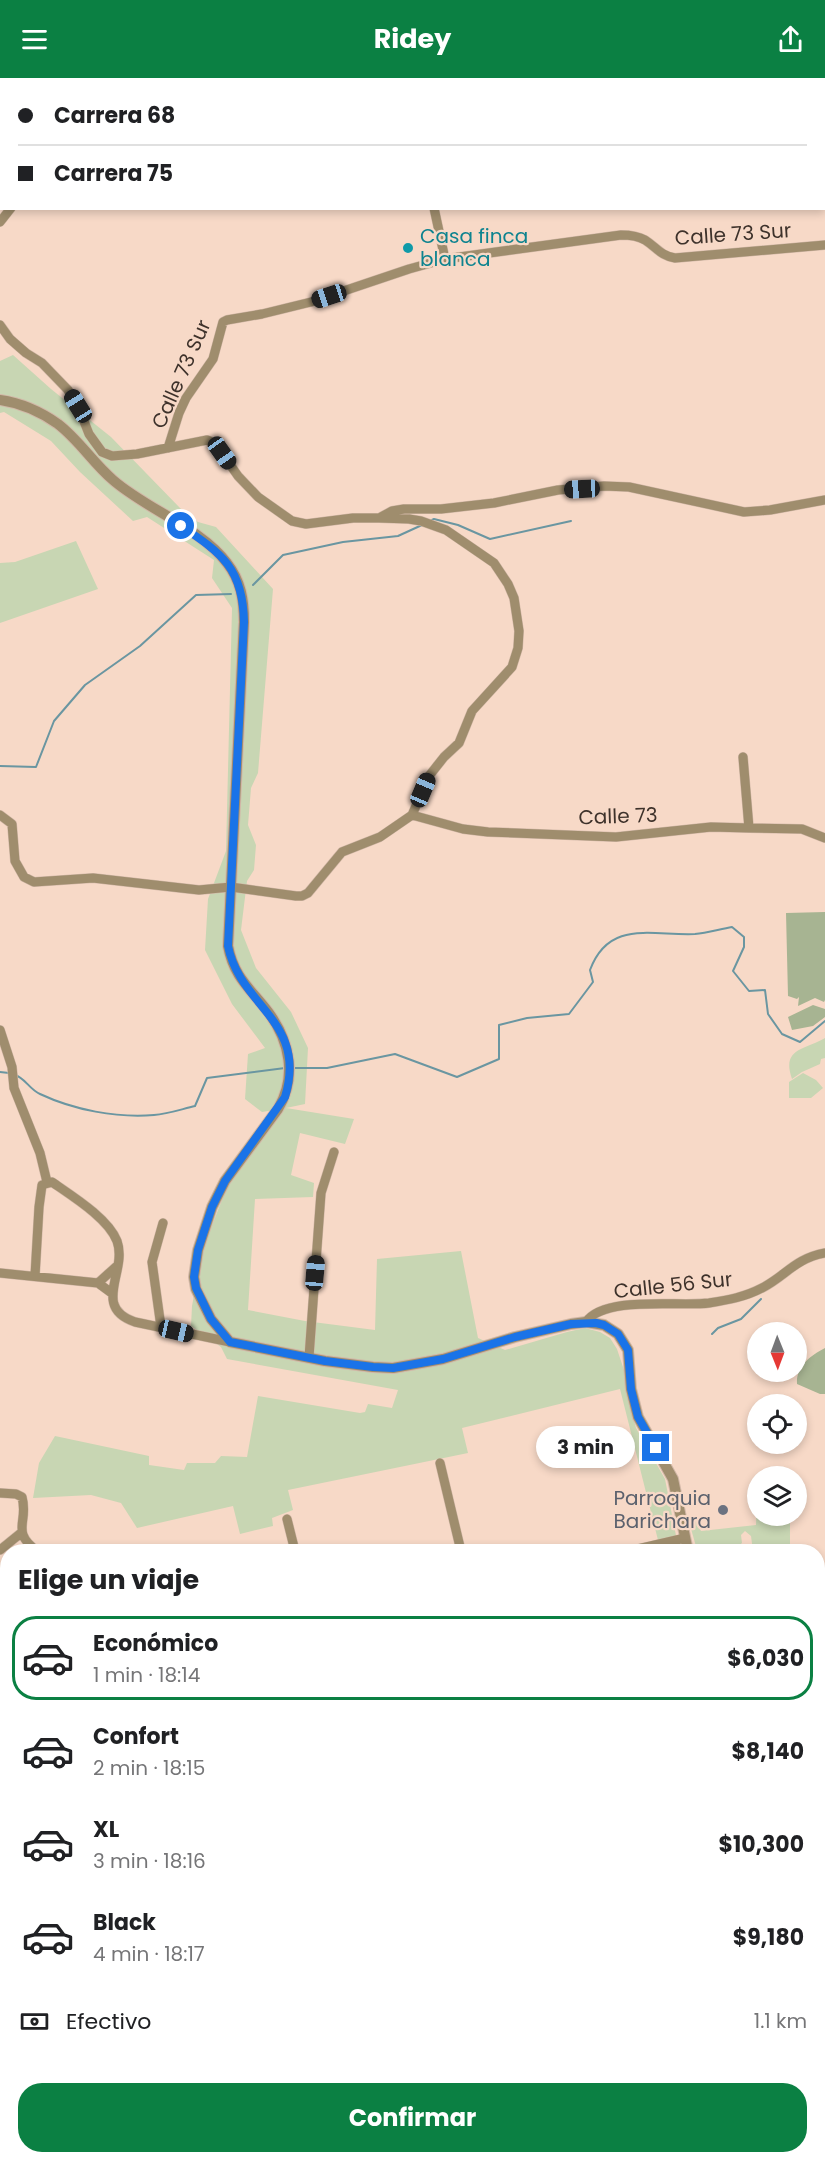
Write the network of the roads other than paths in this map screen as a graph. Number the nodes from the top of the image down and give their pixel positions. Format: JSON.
{"nodes":[{"id":1,"x":9,"y":210,"type":"edge"},
{"id":2,"x":434,"y":210,"type":"edge"},
{"id":3,"x":0,"y":222,"type":"edge"},
{"id":4,"x":825,"y":245,"type":"edge"},
{"id":5,"x":445,"y":259,"type":"junction"},
{"id":6,"x":0,"y":325,"type":"edge"},
{"id":7,"x":0,"y":400,"type":"edge"},
{"id":8,"x":168,"y":448,"type":"junction"},
{"id":9,"x":825,"y":500,"type":"edge"},
{"id":10,"x":379,"y":518,"type":"junction"},
{"id":11,"x":743,"y":757,"type":"dead end"},
{"id":12,"x":0,"y":815,"type":"edge"},
{"id":13,"x":412,"y":815,"type":"junction"},
{"id":14,"x":749,"y":828,"type":"junction"},
{"id":15,"x":825,"y":838,"type":"edge"},
{"id":16,"x":231,"y":887,"type":"junction"},
{"id":17,"x":0,"y":1030,"type":"edge"},
{"id":18,"x":334,"y":1152,"type":"dead end"},
{"id":19,"x":47,"y":1182,"type":"junction"},
{"id":20,"x":163,"y":1223,"type":"dead end"},
{"id":21,"x":825,"y":1253,"type":"edge"},
{"id":22,"x":118,"y":1265,"type":"junction"},
{"id":23,"x":0,"y":1273,"type":"edge"},
{"id":24,"x":35,"y":1276,"type":"junction"},
{"id":25,"x":98,"y":1284,"type":"junction"},
{"id":26,"x":113,"y":1294,"type":"junction"},
{"id":27,"x":586,"y":1322,"type":"junction"},
{"id":28,"x":161,"y":1327,"type":"junction"},
{"id":29,"x":230,"y":1342,"type":"junction"},
{"id":30,"x":309,"y":1357,"type":"junction"},
{"id":31,"x":440,"y":1463,"type":"dead end"},
{"id":32,"x":0,"y":1493,"type":"edge"},
{"id":33,"x":287,"y":1519,"type":"dead end"},
{"id":34,"x":21,"y":1533,"type":"junction"},
{"id":35,"x":686,"y":1538,"type":"junction"},
{"id":36,"x":7,"y":1544,"type":"edge"},
{"id":37,"x":28,"y":1544,"type":"edge"},
{"id":38,"x":293,"y":1544,"type":"edge"},
{"id":39,"x":459,"y":1544,"type":"edge"},
{"id":40,"x":660,"y":1544,"type":"edge"},
{"id":41,"x":687,"y":1544,"type":"edge"}],
"edges":[{"from":1,"to":3,"type":"street"},
{"from":2,"to":5,"type":"street"},
{"from":4,"to":5,"type":"street","name":"Calle 73 Sur"},
{"from":5,"to":8,"type":"street","name":"Calle 73 Sur"},
{"from":6,"to":8,"type":"street","name":"Calle 73 Sur"},
{"from":7,"to":16,"type":"street"},
{"from":8,"to":10,"type":"street","name":"Calle 73 Sur"},
{"from":9,"to":10,"type":"street"},
{"from":10,"to":13,"type":"street","name":"Calle 73 Sur"},
{"from":11,"to":14,"type":"street"},
{"from":12,"to":16,"type":"street"},
{"from":13,"to":14,"type":"street","name":"Calle 73"},
{"from":13,"to":16,"type":"street"},
{"from":14,"to":15,"type":"street","name":"Calle 73"},
{"from":16,"to":29,"type":"street"},
{"from":17,"to":19,"type":"street"},
{"from":18,"to":30,"type":"street"},
{"from":19,"to":22,"type":"street"},
{"from":19,"to":24,"type":"street"},
{"from":20,"to":28,"type":"street"},
{"from":21,"to":27,"type":"street","name":"Calle 56 Sur"},
{"from":22,"to":25,"type":"street"},
{"from":22,"to":26,"type":"street"},
{"from":23,"to":24,"type":"street"},
{"from":24,"to":25,"type":"street"},
{"from":25,"to":26,"type":"street"},
{"from":26,"to":28,"type":"street","name":"Calle 56 Sur"},
{"from":27,"to":30,"type":"street","name":"Calle 56 Sur"},
{"from":27,"to":35,"type":"street"},
{"from":28,"to":29,"type":"street","name":"Calle 56 Sur"},
{"from":29,"to":30,"type":"street","name":"Calle 56 Sur"},
{"from":31,"to":39,"type":"street"},
{"from":32,"to":34,"type":"street"},
{"from":33,"to":38,"type":"street"},
{"from":34,"to":36,"type":"street"},
{"from":34,"to":37,"type":"street"},
{"from":35,"to":40,"type":"street"},
{"from":35,"to":41,"type":"street"}]}
